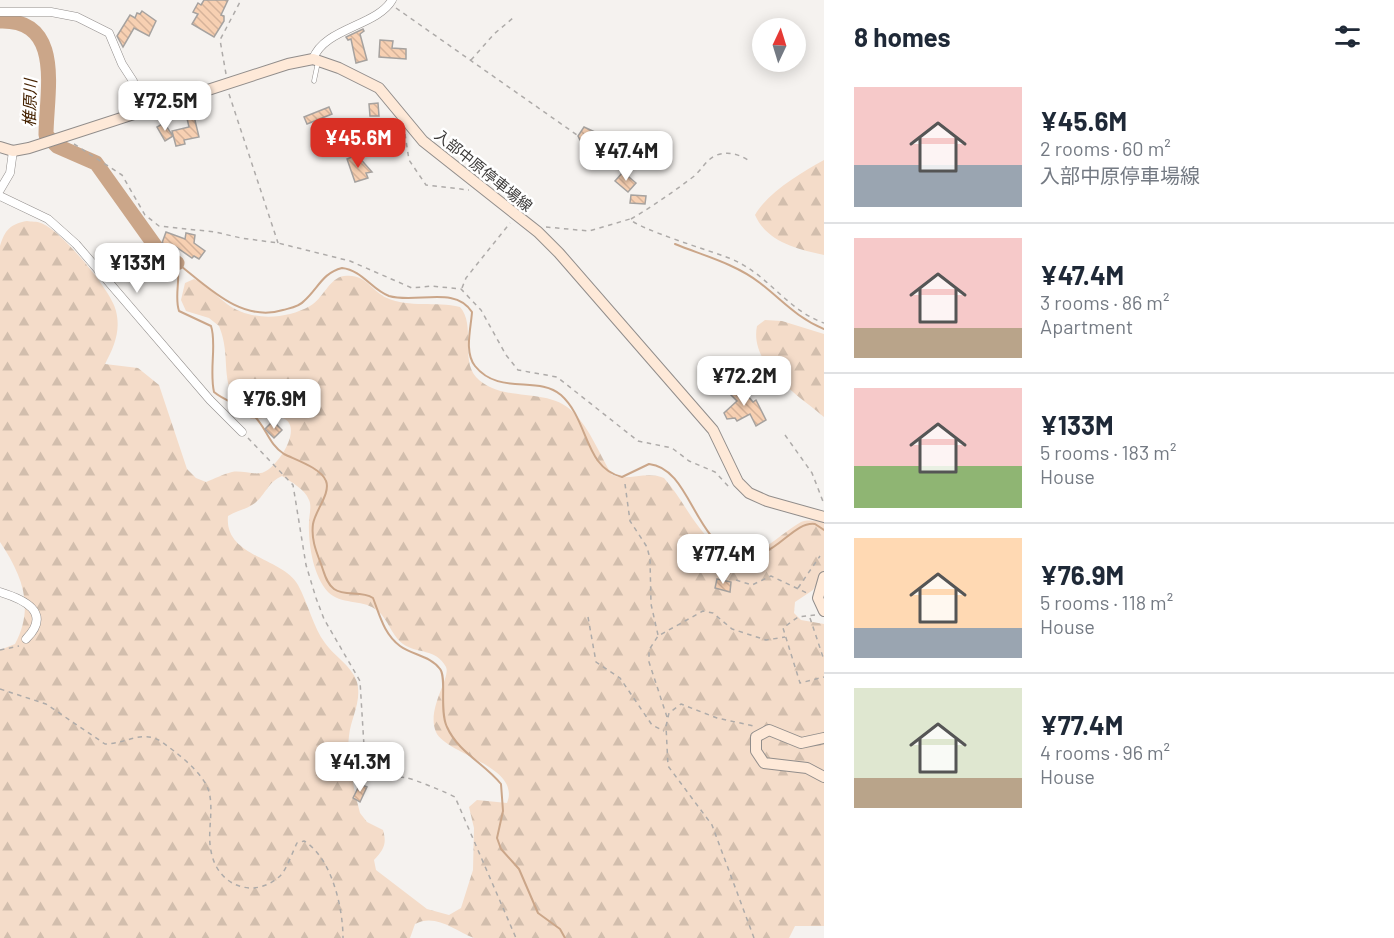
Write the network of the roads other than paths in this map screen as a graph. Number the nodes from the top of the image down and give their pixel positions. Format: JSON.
{"nodes":[{"id":1,"x":391,"y":2,"type":"edge"},
{"id":2,"x":0,"y":12,"type":"edge"},
{"id":3,"x":316,"y":60,"type":"junction"},
{"id":4,"x":314,"y":81,"type":"dead end"},
{"id":5,"x":138,"y":114,"type":"junction"},
{"id":6,"x":0,"y":147,"type":"edge"},
{"id":7,"x":13,"y":151,"type":"junction"},
{"id":8,"x":0,"y":190,"type":"edge"},
{"id":9,"x":0,"y":195,"type":"edge"},
{"id":10,"x":242,"y":432,"type":"road end"},
{"id":11,"x":824,"y":517,"type":"edge"},
{"id":12,"x":824,"y":577,"type":"edge"},
{"id":13,"x":0,"y":592,"type":"edge"},
{"id":14,"x":824,"y":611,"type":"edge"},
{"id":15,"x":26,"y":639,"type":"road end"},
{"id":16,"x":824,"y":738,"type":"edge"},
{"id":17,"x":824,"y":777,"type":"edge"}],
"edges":[{"from":1,"to":3,"type":"street"},
{"from":2,"to":5,"type":"street"},
{"from":3,"to":4,"type":"lane"},
{"from":3,"to":5,"type":"main road"},
{"from":3,"to":11,"type":"main road","name":"入部中原停車場線"},
{"from":5,"to":7,"type":"main road"},
{"from":6,"to":7,"type":"main road"},
{"from":7,"to":8,"type":"street"},
{"from":9,"to":10,"type":"street"},
{"from":12,"to":14,"type":"main road"},
{"from":13,"to":15,"type":"street"},
{"from":16,"to":17,"type":"main road"}]}
